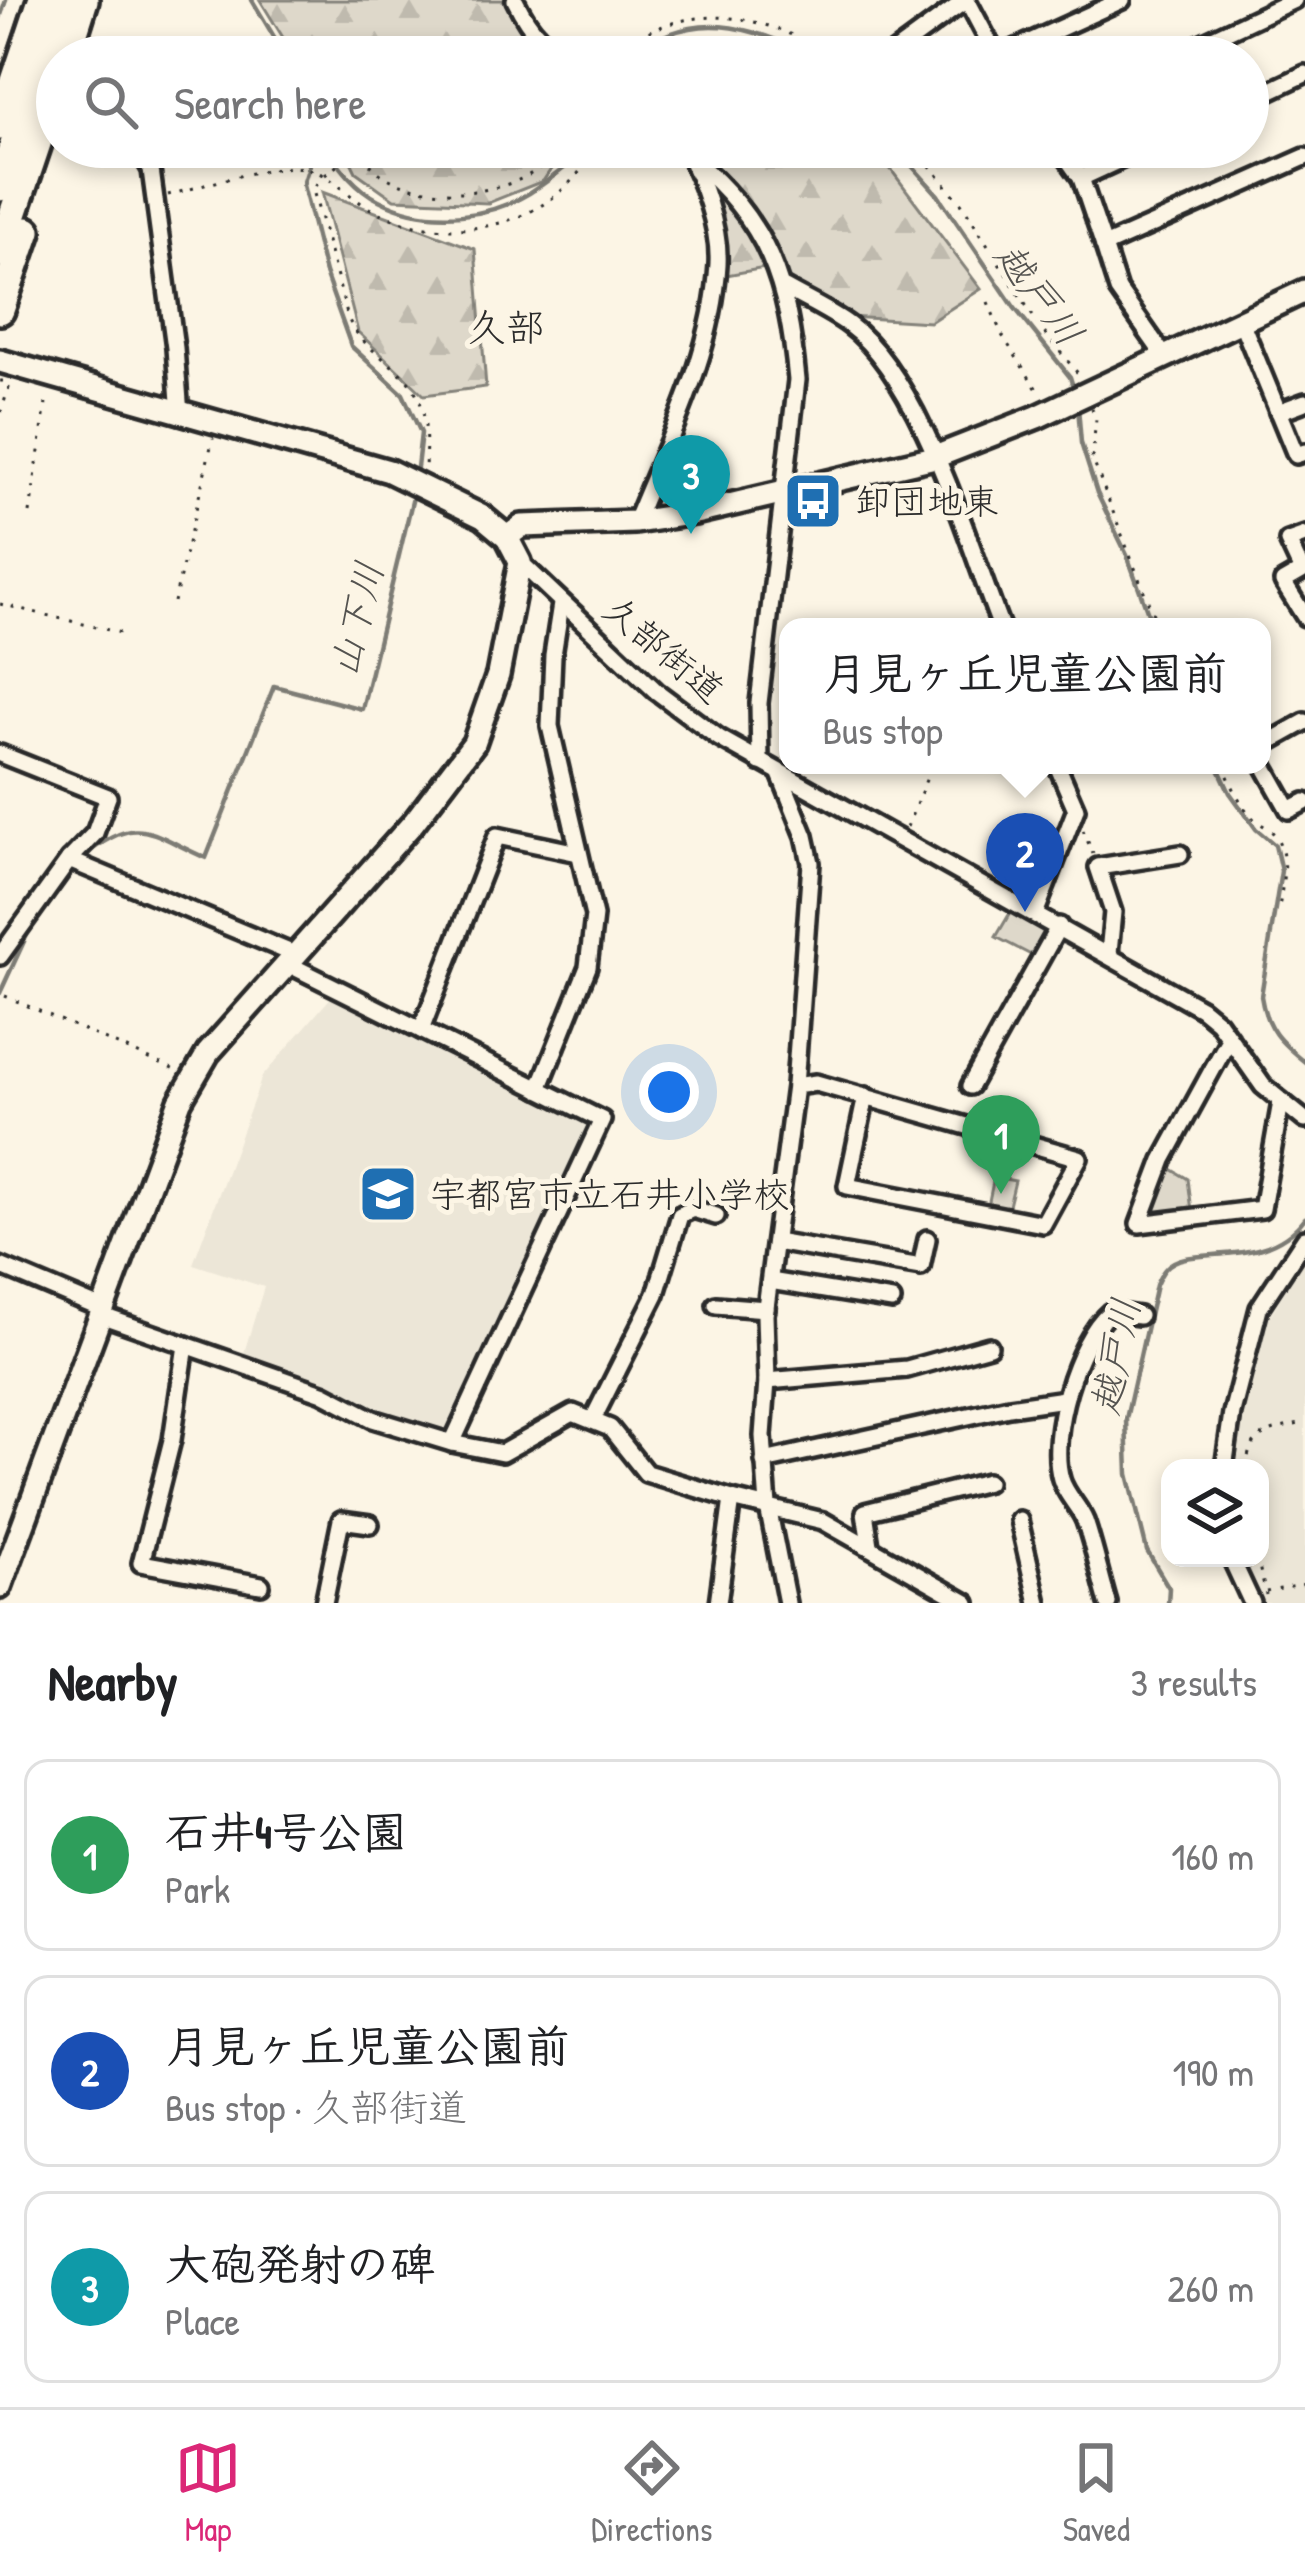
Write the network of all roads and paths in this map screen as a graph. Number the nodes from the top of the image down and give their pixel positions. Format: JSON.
{"nodes":[{"id":1,"x":42,"y":0,"type":"edge"},
{"id":2,"x":62,"y":0,"type":"edge"},
{"id":3,"x":85,"y":0,"type":"edge"},
{"id":4,"x":104,"y":0,"type":"edge"},
{"id":5,"x":515,"y":0,"type":"edge"},
{"id":6,"x":967,"y":0,"type":"edge"},
{"id":7,"x":1122,"y":0,"type":"edge"},
{"id":8,"x":1296,"y":0,"type":"edge"},
{"id":9,"x":1305,"y":14,"type":"edge"},
{"id":10,"x":39,"y":36,"type":"edge"},
{"id":11,"x":53,"y":36,"type":"edge"},
{"id":12,"x":73,"y":36,"type":"edge"},
{"id":13,"x":92,"y":36,"type":"edge"},
{"id":14,"x":538,"y":36,"type":"edge"},
{"id":15,"x":632,"y":36,"type":"edge"},
{"id":16,"x":800,"y":36,"type":"edge"},
{"id":17,"x":917,"y":36,"type":"edge"},
{"id":18,"x":986,"y":36,"type":"edge"},
{"id":19,"x":1043,"y":36,"type":"edge"},
{"id":20,"x":1218,"y":36,"type":"edge"},
{"id":21,"x":36,"y":66,"type":"edge"},
{"id":22,"x":1305,"y":74,"type":"edge"},
{"id":23,"x":1269,"y":91,"type":"edge"},
{"id":24,"x":30,"y":132,"type":"edge"},
{"id":25,"x":1305,"y":157,"type":"edge"},
{"id":26,"x":150,"y":168,"type":"edge"},
{"id":27,"x":290,"y":168,"type":"edge"},
{"id":28,"x":306,"y":168,"type":"edge"},
{"id":29,"x":332,"y":168,"type":"edge"},
{"id":30,"x":374,"y":168,"type":"edge"},
{"id":31,"x":541,"y":168,"type":"edge"},
{"id":32,"x":584,"y":168,"type":"edge"},
{"id":33,"x":693,"y":168,"type":"edge"},
{"id":34,"x":706,"y":168,"type":"edge"},
{"id":35,"x":932,"y":168,"type":"edge"},
{"id":36,"x":1074,"y":168,"type":"edge"},
{"id":37,"x":1103,"y":168,"type":"edge"},
{"id":38,"x":324,"y":174,"type":"junction"},
{"id":39,"x":1081,"y":178,"type":"junction"},
{"id":40,"x":0,"y":187,"type":"edge"},
{"id":41,"x":155,"y":199,"type":"junction"},
{"id":42,"x":1104,"y":246,"type":"junction"},
{"id":43,"x":0,"y":254,"type":"edge"},
{"id":44,"x":784,"y":288,"type":"junction"},
{"id":45,"x":1305,"y":291,"type":"edge"},
{"id":46,"x":988,"y":302,"type":"dead end"},
{"id":47,"x":0,"y":310,"type":"edge"},
{"id":48,"x":1241,"y":321,"type":"junction"},
{"id":49,"x":1165,"y":357,"type":"junction"},
{"id":50,"x":0,"y":361,"type":"edge"},
{"id":51,"x":50,"y":376,"type":"junction"},
{"id":52,"x":0,"y":381,"type":"edge"},
{"id":53,"x":1087,"y":393,"type":"junction"},
{"id":54,"x":1305,"y":402,"type":"edge"},
{"id":55,"x":1053,"y":410,"type":"junction"},
{"id":56,"x":1278,"y":412,"type":"junction"},
{"id":57,"x":0,"y":415,"type":"edge"},
{"id":58,"x":180,"y":415,"type":"junction"},
{"id":59,"x":216,"y":424,"type":"junction"},
{"id":60,"x":1305,"y":452,"type":"edge"},
{"id":61,"x":935,"y":457,"type":"junction"},
{"id":62,"x":425,"y":489,"type":"junction"},
{"id":63,"x":786,"y":494,"type":"junction"},
{"id":64,"x":31,"y":513,"type":"dead end"},
{"id":65,"x":635,"y":522,"type":"junction"},
{"id":66,"x":1305,"y":535,"type":"edge"},
{"id":67,"x":507,"y":537,"type":"junction"},
{"id":68,"x":520,"y":562,"type":"junction"},
{"id":69,"x":174,"y":602,"type":"dead end"},
{"id":70,"x":0,"y":604,"type":"edge"},
{"id":71,"x":561,"y":604,"type":"junction"},
{"id":72,"x":1305,"y":616,"type":"edge"},
{"id":73,"x":997,"y":618,"type":"edge"},
{"id":74,"x":1154,"y":618,"type":"edge"},
{"id":75,"x":125,"y":634,"type":"dead end"},
{"id":76,"x":1305,"y":722,"type":"edge"},
{"id":77,"x":1271,"y":741,"type":"edge"},
{"id":78,"x":0,"y":754,"type":"edge"},
{"id":79,"x":760,"y":762,"type":"junction"},
{"id":80,"x":928,"y":774,"type":"edge"},
{"id":81,"x":1062,"y":774,"type":"edge"},
{"id":82,"x":1227,"y":774,"type":"edge"},
{"id":83,"x":1269,"y":774,"type":"edge"},
{"id":84,"x":780,"y":775,"type":"junction"},
{"id":85,"x":1305,"y":802,"type":"edge"},
{"id":86,"x":1076,"y":809,"type":"junction"},
{"id":87,"x":902,"y":839,"type":"junction"},
{"id":88,"x":578,"y":853,"type":"junction"},
{"id":89,"x":1180,"y":854,"type":"dead end"},
{"id":90,"x":69,"y":860,"type":"junction"},
{"id":91,"x":1098,"y":867,"type":"junction"},
{"id":92,"x":1279,"y":909,"type":"dead end"},
{"id":93,"x":1035,"y":914,"type":"junction"},
{"id":94,"x":1059,"y":926,"type":"junction"},
{"id":95,"x":1109,"y":953,"type":"junction"},
{"id":96,"x":0,"y":956,"type":"edge"},
{"id":97,"x":290,"y":959,"type":"junction"},
{"id":98,"x":4,"y":996,"type":"dead end"},
{"id":99,"x":422,"y":1030,"type":"junction"},
{"id":100,"x":1228,"y":1041,"type":"junction"},
{"id":101,"x":194,"y":1078,"type":"junction"},
{"id":102,"x":795,"y":1086,"type":"junction"},
{"id":103,"x":970,"y":1087,"type":"dead end"},
{"id":104,"x":539,"y":1089,"type":"junction"},
{"id":105,"x":866,"y":1096,"type":"junction"},
{"id":106,"x":1281,"y":1102,"type":"junction"},
{"id":107,"x":1305,"y":1120,"type":"edge"},
{"id":108,"x":716,"y":1216,"type":"dead end"},
{"id":109,"x":1305,"y":1238,"type":"edge"},
{"id":110,"x":927,"y":1239,"type":"dead end"},
{"id":111,"x":775,"y":1242,"type":"junction"},
{"id":112,"x":0,"y":1266,"type":"edge"},
{"id":113,"x":770,"y":1281,"type":"junction"},
{"id":114,"x":892,"y":1301,"type":"dead end"},
{"id":115,"x":716,"y":1305,"type":"dead end"},
{"id":116,"x":766,"y":1309,"type":"junction"},
{"id":117,"x":101,"y":1312,"type":"junction"},
{"id":118,"x":1139,"y":1316,"type":"dead end"},
{"id":119,"x":186,"y":1345,"type":"junction"},
{"id":120,"x":989,"y":1346,"type":"dead end"},
{"id":121,"x":767,"y":1381,"type":"junction"},
{"id":122,"x":1064,"y":1399,"type":"junction"},
{"id":123,"x":593,"y":1419,"type":"junction"},
{"id":124,"x":1305,"y":1423,"type":"edge"},
{"id":125,"x":452,"y":1443,"type":"junction"},
{"id":126,"x":1225,"y":1459,"type":"edge"},
{"id":127,"x":1248,"y":1459,"type":"edge"},
{"id":128,"x":764,"y":1461,"type":"junction"},
{"id":129,"x":988,"y":1482,"type":"dead end"},
{"id":130,"x":732,"y":1499,"type":"junction"},
{"id":131,"x":768,"y":1507,"type":"junction"},
{"id":132,"x":1019,"y":1520,"type":"dead end"},
{"id":133,"x":370,"y":1524,"type":"dead end"},
{"id":134,"x":869,"y":1544,"type":"junction"},
{"id":135,"x":1237,"y":1567,"type":"edge"},
{"id":136,"x":1257,"y":1567,"type":"edge"},
{"id":137,"x":1305,"y":1584,"type":"edge"},
{"id":138,"x":261,"y":1585,"type":"dead end"},
{"id":139,"x":0,"y":1587,"type":"edge"},
{"id":140,"x":1258,"y":1598,"type":"edge"},
{"id":141,"x":324,"y":1603,"type":"edge"},
{"id":142,"x":718,"y":1603,"type":"edge"},
{"id":143,"x":787,"y":1603,"type":"edge"},
{"id":144,"x":967,"y":1603,"type":"edge"},
{"id":145,"x":1038,"y":1603,"type":"edge"},
{"id":146,"x":1108,"y":1603,"type":"edge"},
{"id":147,"x":1268,"y":1603,"type":"edge"}],
"edges":[{"from":1,"to":10,"type":"highway"},
{"from":2,"to":11,"type":"highway"},
{"from":3,"to":12,"type":"highway"},
{"from":4,"to":13,"type":"highway"},
{"from":5,"to":14,"type":"street"},
{"from":6,"to":17,"type":"street"},
{"from":6,"to":18,"type":"street"},
{"from":7,"to":19,"type":"street"},
{"from":8,"to":9,"type":"street"},
{"from":8,"to":20,"type":"street"},
{"from":15,"to":16,"type":"path"},
{"from":21,"to":24,"type":"highway"},
{"from":22,"to":23,"type":"street"},
{"from":24,"to":40,"type":"highway"},
{"from":24,"to":43,"type":"highway"},
{"from":24,"to":47,"type":"highway"},
{"from":25,"to":42,"type":"street"},
{"from":26,"to":41,"type":"street"},
{"from":27,"to":41,"type":"path"},
{"from":28,"to":38,"type":"path"},
{"from":29,"to":38,"type":"path"},
{"from":30,"to":31,"type":"path"},
{"from":32,"to":38,"type":"path"},
{"from":33,"to":65,"type":"street"},
{"from":34,"to":44,"type":"street"},
{"from":35,"to":53,"type":"path"},
{"from":36,"to":39,"type":"street"},
{"from":37,"to":39,"type":"street"},
{"from":38,"to":62,"type":"path"},
{"from":39,"to":42,"type":"street"},
{"from":41,"to":58,"type":"street"},
{"from":42,"to":49,"type":"street"},
{"from":44,"to":61,"type":"street"},
{"from":44,"to":63,"type":"street"},
{"from":45,"to":48,"type":"street"},
{"from":46,"to":55,"type":"path"},
{"from":48,"to":49,"type":"street"},
{"from":48,"to":56,"type":"street"},
{"from":49,"to":53,"type":"street"},
{"from":50,"to":51,"type":"street","name":"久部街道"},
{"from":51,"to":58,"type":"street","name":"久部街道"},
{"from":51,"to":64,"type":"path"},
{"from":52,"to":57,"type":"path"},
{"from":53,"to":55,"type":"street"},
{"from":53,"to":74,"type":"path"},
{"from":54,"to":56,"type":"street"},
{"from":55,"to":61,"type":"street"},
{"from":56,"to":60,"type":"street"},
{"from":58,"to":59,"type":"street","name":"久部街道"},
{"from":59,"to":62,"type":"street","name":"久部街道"},
{"from":59,"to":69,"type":"path"},
{"from":61,"to":63,"type":"street"},
{"from":61,"to":73,"type":"street"},
{"from":62,"to":67,"type":"street","name":"久部街道"},
{"from":63,"to":65,"type":"street"},
{"from":63,"to":79,"type":"street"},
{"from":65,"to":67,"type":"street"},
{"from":66,"to":72,"type":"street"},
{"from":67,"to":68,"type":"street","name":"久部街道"},
{"from":68,"to":71,"type":"street","name":"久部街道"},
{"from":68,"to":97,"type":"street"},
{"from":70,"to":75,"type":"path"},
{"from":71,"to":79,"type":"street","name":"久部街道"},
{"from":71,"to":88,"type":"street"},
{"from":76,"to":77,"type":"street"},
{"from":78,"to":90,"type":"street"},
{"from":79,"to":84,"type":"street","name":"久部街道"},
{"from":80,"to":87,"type":"path"},
{"from":81,"to":86,"type":"street"},
{"from":82,"to":92,"type":"path"},
{"from":83,"to":85,"type":"street"},
{"from":84,"to":87,"type":"street","name":"久部街道"},
{"from":84,"to":102,"type":"street"},
{"from":86,"to":91,"type":"path"},
{"from":86,"to":93,"type":"street"},
{"from":87,"to":93,"type":"street","name":"久部街道"},
{"from":88,"to":99,"type":"street"},
{"from":88,"to":104,"type":"street"},
{"from":89,"to":91,"type":"street"},
{"from":90,"to":96,"type":"street"},
{"from":90,"to":97,"type":"street"},
{"from":91,"to":95,"type":"street"},
{"from":93,"to":94,"type":"street","name":"久部街道"},
{"from":94,"to":95,"type":"street","name":"久部街道"},
{"from":94,"to":103,"type":"street"},
{"from":95,"to":100,"type":"street","name":"久部街道"},
{"from":97,"to":99,"type":"street"},
{"from":97,"to":101,"type":"street"},
{"from":98,"to":101,"type":"path"},
{"from":99,"to":104,"type":"street"},
{"from":100,"to":106,"type":"street","name":"久部街道"},
{"from":100,"to":106,"type":"street"},
{"from":101,"to":117,"type":"street"},
{"from":102,"to":105,"type":"street"},
{"from":102,"to":111,"type":"street"},
{"from":104,"to":125,"type":"street"},
{"from":105,"to":105,"type":"street"},
{"from":106,"to":107,"type":"street","name":"久部街道"},
{"from":108,"to":123,"type":"street"},
{"from":109,"to":126,"type":"street"},
{"from":110,"to":111,"type":"street"},
{"from":111,"to":113,"type":"street"},
{"from":112,"to":117,"type":"street"},
{"from":113,"to":114,"type":"street"},
{"from":113,"to":116,"type":"street"},
{"from":115,"to":116,"type":"street"},
{"from":116,"to":121,"type":"street"},
{"from":117,"to":119,"type":"street"},
{"from":117,"to":139,"type":"street"},
{"from":118,"to":122,"type":"street"},
{"from":119,"to":125,"type":"street"},
{"from":119,"to":138,"type":"street"},
{"from":120,"to":121,"type":"street"},
{"from":121,"to":128,"type":"street"},
{"from":122,"to":128,"type":"street"},
{"from":122,"to":146,"type":"street"},
{"from":123,"to":125,"type":"street"},
{"from":123,"to":130,"type":"street"},
{"from":124,"to":127,"type":"path"},
{"from":128,"to":131,"type":"street"},
{"from":129,"to":134,"type":"street"},
{"from":130,"to":131,"type":"street"},
{"from":130,"to":142,"type":"street"},
{"from":131,"to":134,"type":"street"},
{"from":131,"to":143,"type":"street"},
{"from":132,"to":145,"type":"street"},
{"from":133,"to":141,"type":"street"},
{"from":134,"to":144,"type":"street"},
{"from":135,"to":140,"type":"street"},
{"from":136,"to":140,"type":"path"},
{"from":137,"to":140,"type":"path"},
{"from":140,"to":147,"type":"path"}]}
